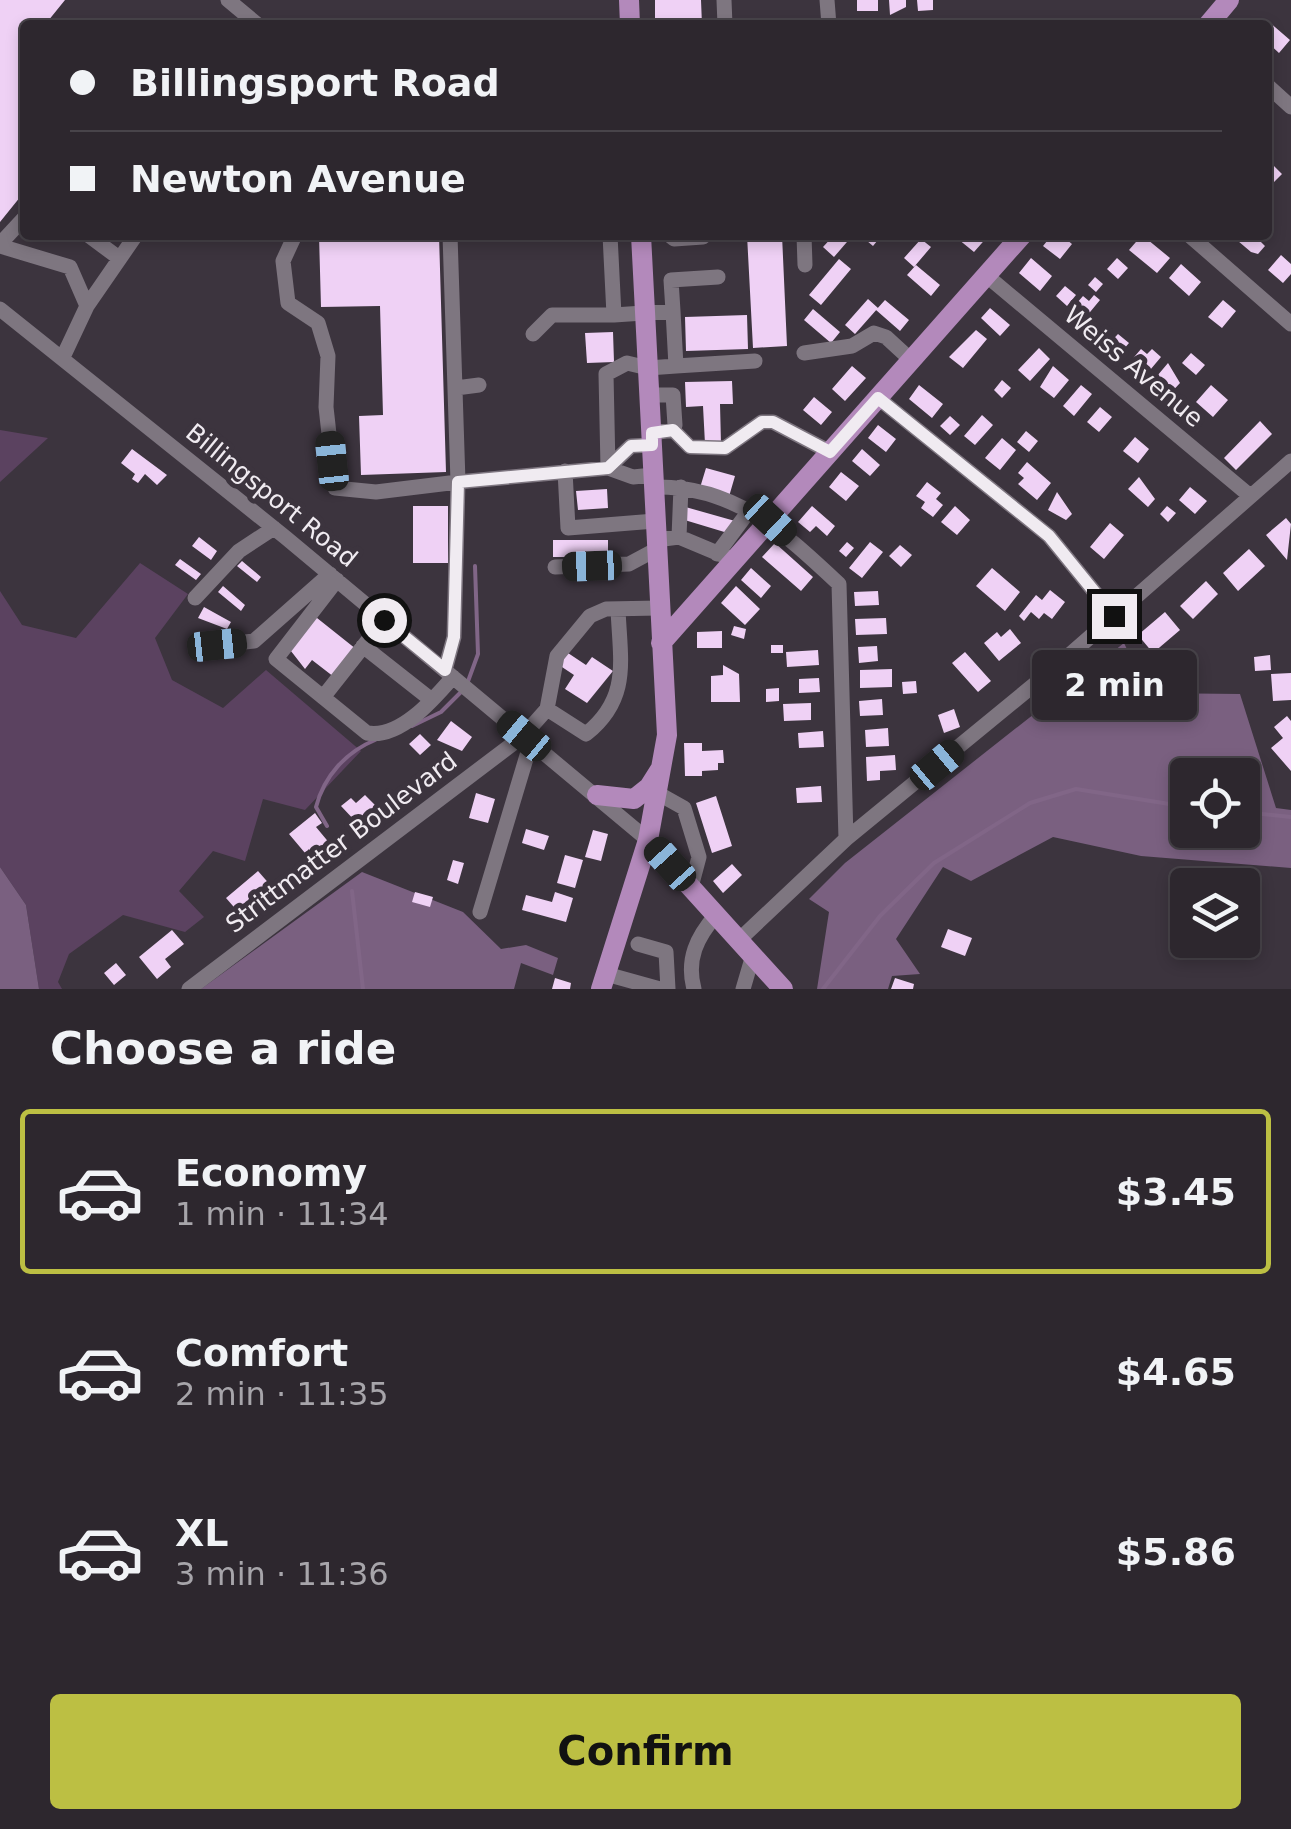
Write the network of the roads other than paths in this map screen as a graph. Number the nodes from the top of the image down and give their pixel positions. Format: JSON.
{"nodes":[{"id":1,"x":228,"y":0,"type":"edge"},
{"id":2,"x":1229,"y":0,"type":"edge"},
{"id":3,"x":252,"y":20,"type":"edge"},
{"id":4,"x":1212,"y":20,"type":"edge"},
{"id":5,"x":1272,"y":90,"type":"edge"},
{"id":6,"x":1291,"y":107,"type":"edge"},
{"id":7,"x":20,"y":223,"type":"edge"},
{"id":8,"x":293,"y":240,"type":"edge"},
{"id":9,"x":450,"y":240,"type":"edge"},
{"id":10,"x":610,"y":240,"type":"edge"},
{"id":11,"x":641,"y":240,"type":"edge"},
{"id":12,"x":804,"y":240,"type":"edge"},
{"id":13,"x":1018,"y":240,"type":"edge"},
{"id":14,"x":1196,"y":240,"type":"edge"},
{"id":15,"x":126,"y":243,"type":"edge"},
{"id":16,"x":0,"y":245,"type":"edge"},
{"id":17,"x":805,"y":265,"type":"dead end"},
{"id":18,"x":986,"y":276,"type":"junction"},
{"id":19,"x":718,"y":277,"type":"dead end"},
{"id":20,"x":87,"y":306,"type":"junction"},
{"id":21,"x":0,"y":309,"type":"edge"},
{"id":22,"x":673,"y":311,"type":"junction"},
{"id":23,"x":645,"y":312,"type":"junction"},
{"id":24,"x":614,"y":316,"type":"junction"},
{"id":25,"x":1291,"y":324,"type":"edge"},
{"id":26,"x":534,"y":334,"type":"dead end"},
{"id":27,"x":804,"y":353,"type":"dead end"},
{"id":28,"x":63,"y":358,"type":"junction"},
{"id":29,"x":911,"y":360,"type":"junction"},
{"id":30,"x":755,"y":361,"type":"dead end"},
{"id":31,"x":676,"y":366,"type":"junction"},
{"id":32,"x":648,"y":368,"type":"junction"},
{"id":33,"x":479,"y":385,"type":"dead end"},
{"id":34,"x":456,"y":388,"type":"junction"},
{"id":35,"x":878,"y":398,"type":"junction"},
{"id":36,"x":659,"y":436,"type":"junction"},
{"id":37,"x":830,"y":452,"type":"junction"},
{"id":38,"x":1290,"y":463,"type":"edge"},
{"id":39,"x":608,"y":468,"type":"junction"},
{"id":40,"x":565,"y":471,"type":"junction"},
{"id":41,"x":653,"y":481,"type":"junction"},
{"id":42,"x":458,"y":482,"type":"junction"},
{"id":43,"x":681,"y":486,"type":"junction"},
{"id":44,"x":1249,"y":495,"type":"junction"},
{"id":45,"x":749,"y":511,"type":"junction"},
{"id":46,"x":770,"y":520,"type":"junction"},
{"id":47,"x":274,"y":528,"type":"junction"},
{"id":48,"x":656,"y":537,"type":"junction"},
{"id":49,"x":679,"y":537,"type":"junction"},
{"id":50,"x":725,"y":556,"type":"junction"},
{"id":51,"x":555,"y":567,"type":"dead end"},
{"id":52,"x":334,"y":577,"type":"junction"},
{"id":53,"x":195,"y":598,"type":"dead end"},
{"id":54,"x":660,"y":608,"type":"junction"},
{"id":55,"x":618,"y":609,"type":"junction"},
{"id":56,"x":1114,"y":616,"type":"junction"},
{"id":57,"x":384,"y":620,"type":"junction"},
{"id":58,"x":661,"y":643,"type":"junction"},
{"id":59,"x":217,"y":645,"type":"dead end"},
{"id":60,"x":363,"y":646,"type":"junction"},
{"id":61,"x":457,"y":680,"type":"junction"},
{"id":62,"x":324,"y":696,"type":"junction"},
{"id":63,"x":429,"y":698,"type":"junction"},
{"id":64,"x":547,"y":710,"type":"junction"},
{"id":65,"x":527,"y":739,"type":"junction"},
{"id":66,"x":664,"y":762,"type":"junction"},
{"id":67,"x":659,"y":794,"type":"junction"},
{"id":68,"x":596,"y":795,"type":"junction"},
{"id":69,"x":648,"y":840,"type":"junction"},
{"id":70,"x":846,"y":840,"type":"junction"},
{"id":71,"x":691,"y":888,"type":"junction"},
{"id":72,"x":480,"y":912,"type":"dead end"},
{"id":73,"x":716,"y":915,"type":"junction"},
{"id":74,"x":638,"y":944,"type":"dead end"},
{"id":75,"x":746,"y":947,"type":"junction"},
{"id":76,"x":603,"y":982,"type":"edge"},
{"id":77,"x":188,"y":989,"type":"edge"},
{"id":78,"x":660,"y":989,"type":"edge"},
{"id":79,"x":668,"y":989,"type":"edge"},
{"id":80,"x":694,"y":989,"type":"edge"},
{"id":81,"x":743,"y":989,"type":"edge"},
{"id":82,"x":783,"y":989,"type":"edge"}],
"edges":[{"from":1,"to":3,"type":"street"},
{"from":2,"to":4,"type":"main road"},
{"from":5,"to":6,"type":"street"},
{"from":7,"to":16,"type":"street"},
{"from":8,"to":42,"type":"street"},
{"from":9,"to":34,"type":"street"},
{"from":10,"to":24,"type":"street"},
{"from":11,"to":23,"type":"main road"},
{"from":12,"to":17,"type":"street"},
{"from":13,"to":18,"type":"main road"},
{"from":14,"to":25,"type":"street"},
{"from":15,"to":20,"type":"street"},
{"from":16,"to":20,"type":"street"},
{"from":18,"to":29,"type":"main road"},
{"from":18,"to":44,"type":"street","name":"Weiss Avenue"},
{"from":19,"to":22,"type":"street"},
{"from":20,"to":28,"type":"street"},
{"from":21,"to":28,"type":"street","name":"Billingsport Road"},
{"from":22,"to":23,"type":"street"},
{"from":22,"to":31,"type":"street"},
{"from":23,"to":24,"type":"street"},
{"from":23,"to":32,"type":"main road"},
{"from":24,"to":26,"type":"street"},
{"from":27,"to":29,"type":"street"},
{"from":28,"to":47,"type":"street","name":"Billingsport Road"},
{"from":29,"to":35,"type":"main road"},
{"from":30,"to":31,"type":"street"},
{"from":31,"to":32,"type":"street"},
{"from":32,"to":36,"type":"main road"},
{"from":32,"to":39,"type":"street"},
{"from":33,"to":34,"type":"street"},
{"from":34,"to":42,"type":"street"},
{"from":35,"to":37,"type":"main road"},
{"from":35,"to":56,"type":"street"},
{"from":36,"to":37,"type":"street"},
{"from":36,"to":39,"type":"street"},
{"from":36,"to":41,"type":"main road"},
{"from":37,"to":46,"type":"main road"},
{"from":38,"to":44,"type":"street"},
{"from":39,"to":40,"type":"street"},
{"from":39,"to":41,"type":"street"},
{"from":40,"to":42,"type":"street"},
{"from":40,"to":48,"type":"street"},
{"from":41,"to":43,"type":"street"},
{"from":41,"to":48,"type":"main road"},
{"from":42,"to":61,"type":"street"},
{"from":43,"to":45,"type":"street"},
{"from":43,"to":49,"type":"street"},
{"from":44,"to":56,"type":"street"},
{"from":45,"to":46,"type":"street"},
{"from":45,"to":50,"type":"street"},
{"from":46,"to":50,"type":"main road"},
{"from":46,"to":70,"type":"street"},
{"from":47,"to":52,"type":"street","name":"Billingsport Road"},
{"from":47,"to":53,"type":"street"},
{"from":48,"to":49,"type":"street"},
{"from":48,"to":51,"type":"street"},
{"from":48,"to":54,"type":"main road"},
{"from":49,"to":50,"type":"street"},
{"from":50,"to":58,"type":"main road"},
{"from":52,"to":57,"type":"street","name":"Billingsport Road"},
{"from":52,"to":59,"type":"street"},
{"from":52,"to":62,"type":"street"},
{"from":54,"to":55,"type":"street"},
{"from":54,"to":58,"type":"main road"},
{"from":55,"to":64,"type":"street"},
{"from":55,"to":64,"type":"street"},
{"from":56,"to":70,"type":"street"},
{"from":57,"to":60,"type":"street"},
{"from":57,"to":61,"type":"street","name":"Billingsport Road"},
{"from":58,"to":66,"type":"main road"},
{"from":60,"to":62,"type":"street"},
{"from":60,"to":63,"type":"street"},
{"from":61,"to":63,"type":"street"},
{"from":61,"to":65,"type":"street","name":"Billingsport Road"},
{"from":62,"to":63,"type":"street"},
{"from":64,"to":65,"type":"street"},
{"from":65,"to":68,"type":"street","name":"Billingsport Road"},
{"from":65,"to":72,"type":"street"},
{"from":65,"to":77,"type":"street","name":"Strittmatter Boulevard"},
{"from":66,"to":67,"type":"main road"},
{"from":66,"to":68,"type":"main road"},
{"from":67,"to":69,"type":"main road"},
{"from":67,"to":71,"type":"street"},
{"from":68,"to":69,"type":"street","name":"Billingsport Road"},
{"from":69,"to":71,"type":"main road"},
{"from":69,"to":76,"type":"main road"},
{"from":70,"to":75,"type":"street"},
{"from":71,"to":73,"type":"main road"},
{"from":73,"to":75,"type":"main road"},
{"from":73,"to":80,"type":"street"},
{"from":74,"to":79,"type":"street"},
{"from":75,"to":81,"type":"street"},
{"from":75,"to":82,"type":"main road"},
{"from":76,"to":78,"type":"street"}]}
